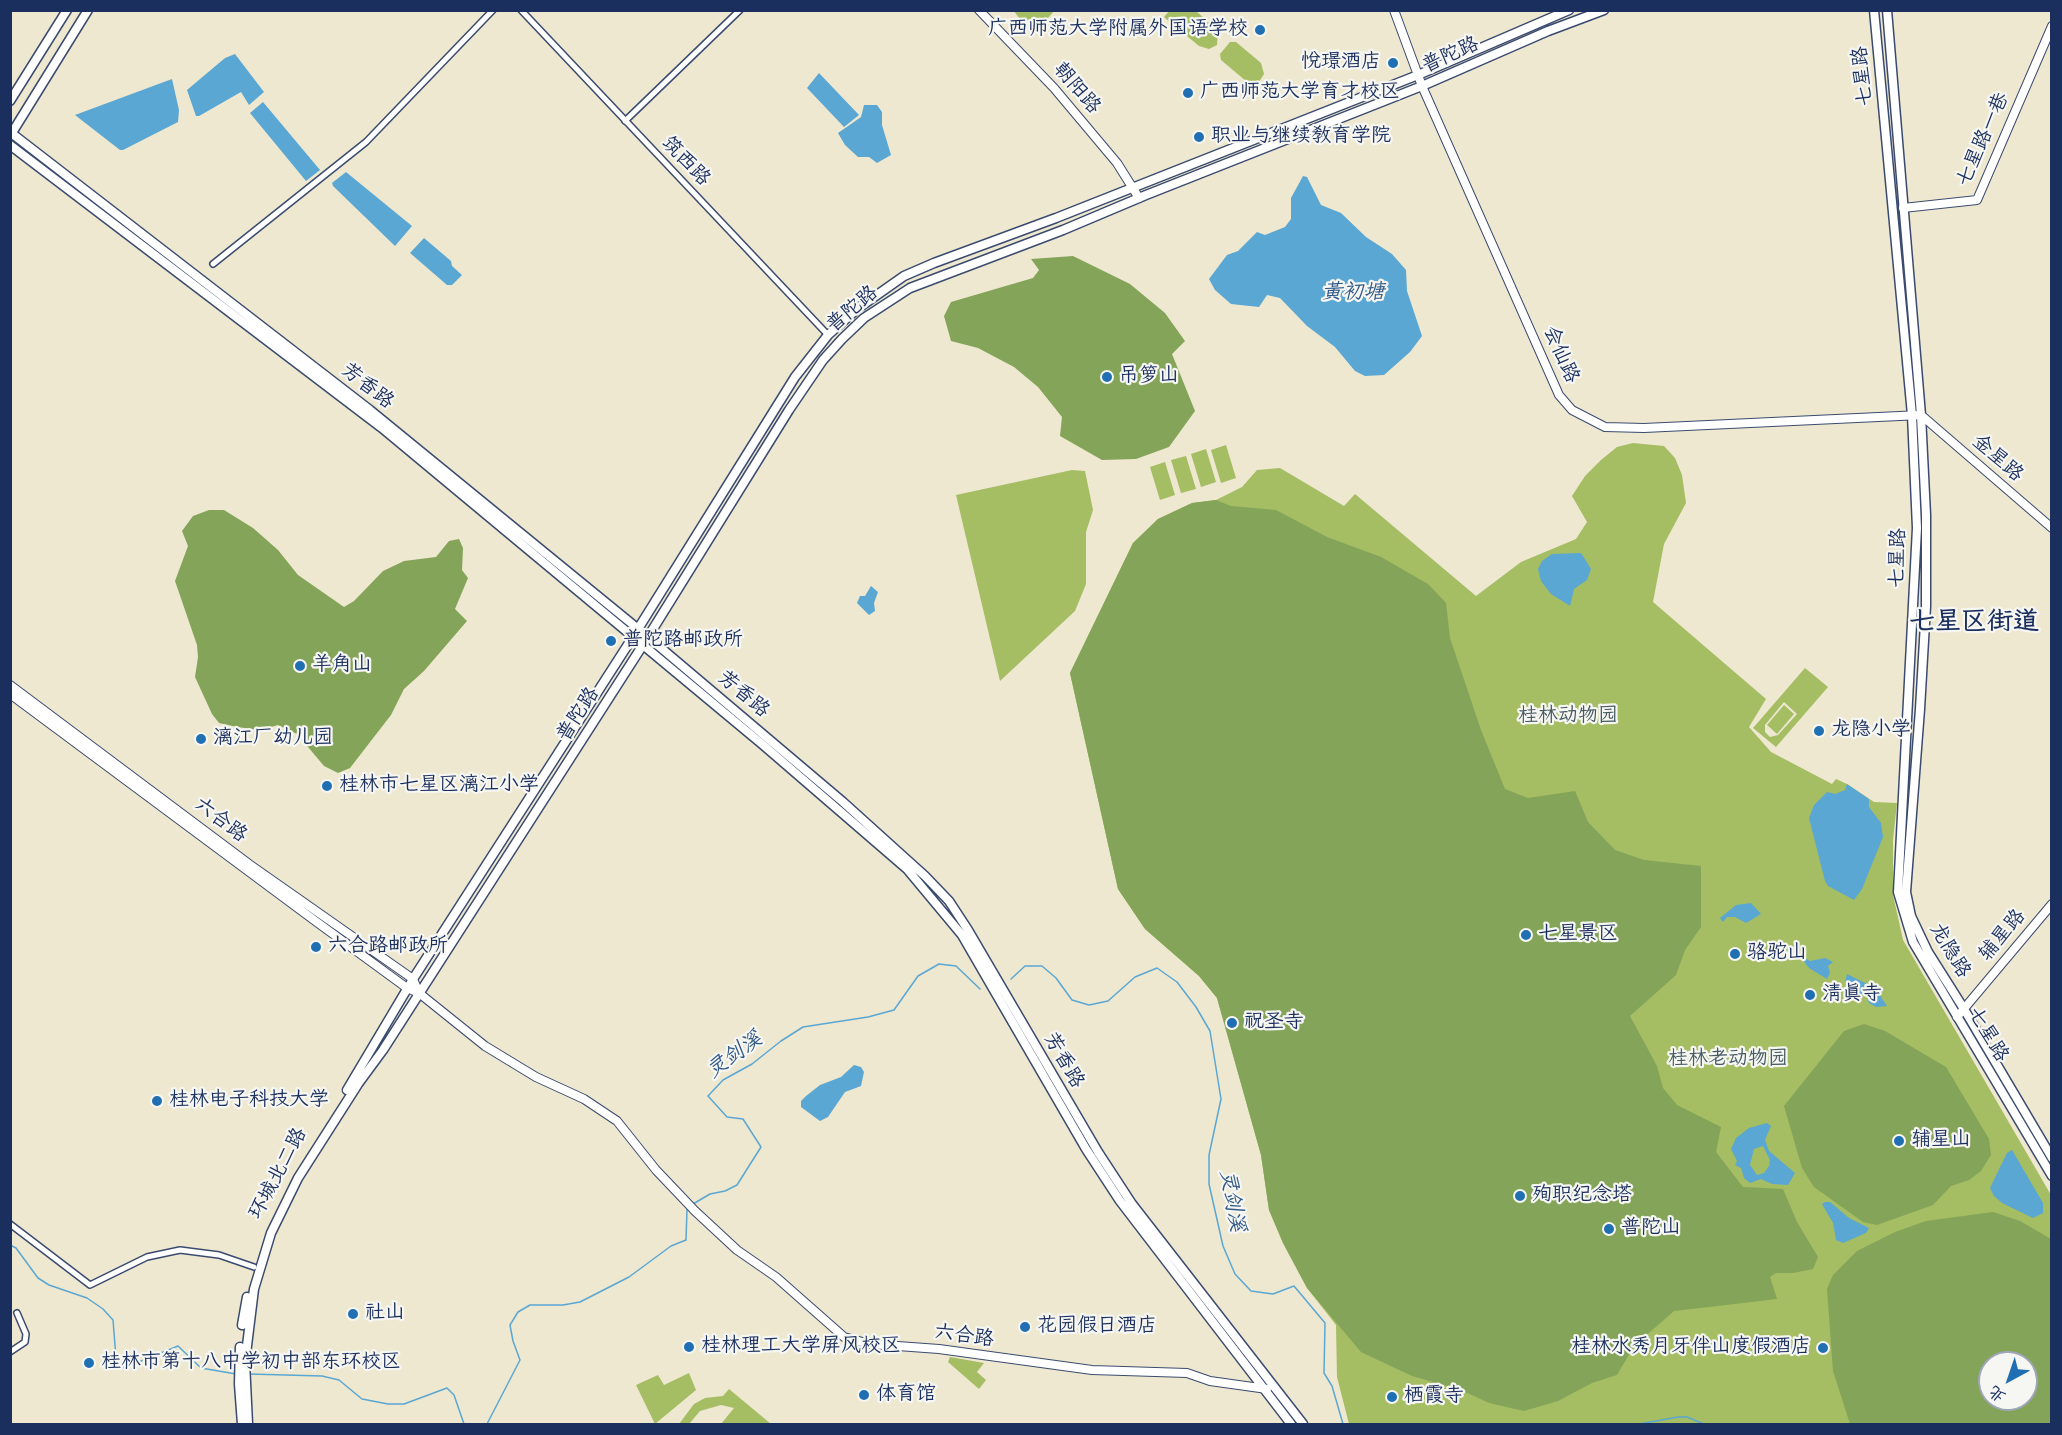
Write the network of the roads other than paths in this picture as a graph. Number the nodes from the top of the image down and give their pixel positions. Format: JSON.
{"nodes":[{"id":1,"x":67,"y":10,"type":"edge"},
{"id":2,"x":88,"y":10,"type":"edge"},
{"id":3,"x":493,"y":10,"type":"edge"},
{"id":4,"x":521,"y":10,"type":"edge"},
{"id":5,"x":740,"y":10,"type":"edge"},
{"id":6,"x":979,"y":10,"type":"edge"},
{"id":7,"x":1394,"y":10,"type":"edge"},
{"id":8,"x":1569,"y":10,"type":"edge"},
{"id":9,"x":1604,"y":10,"type":"edge"},
{"id":10,"x":1872,"y":10,"type":"edge"},
{"id":11,"x":1888,"y":13,"type":"edge"},
{"id":12,"x":2052,"y":26,"type":"edge"},
{"id":13,"x":1418,"y":75,"type":"junction"},
{"id":14,"x":1422,"y":87,"type":"junction"},
{"id":15,"x":10,"y":101,"type":"edge"},
{"id":16,"x":625,"y":121,"type":"junction"},
{"id":17,"x":11,"y":134,"type":"edge"},
{"id":18,"x":10,"y":145,"type":"edge"},
{"id":19,"x":1134,"y":186,"type":"junction"},
{"id":20,"x":1138,"y":198,"type":"junction"},
{"id":21,"x":1903,"y":208,"type":"junction"},
{"id":22,"x":213,"y":264,"type":"dead end"},
{"id":23,"x":828,"y":335,"type":"junction"},
{"id":24,"x":1917,"y":415,"type":"junction"},
{"id":25,"x":2052,"y":528,"type":"edge"},
{"id":26,"x":635,"y":633,"type":"junction"},
{"id":27,"x":646,"y":641,"type":"junction"},
{"id":28,"x":10,"y":685,"type":"edge"},
{"id":29,"x":10,"y":694,"type":"edge"},
{"id":30,"x":2052,"y":904,"type":"edge"},
{"id":31,"x":1911,"y":916,"type":"joint"},
{"id":32,"x":413,"y":978,"type":"junction"},
{"id":33,"x":407,"y":988,"type":"junction"},
{"id":34,"x":419,"y":993,"type":"junction"},
{"id":35,"x":1964,"y":1008,"type":"junction"},
{"id":36,"x":1957,"y":1017,"type":"junction"},
{"id":37,"x":2052,"y":1158,"type":"edge"},
{"id":38,"x":2052,"y":1176,"type":"edge"},
{"id":39,"x":10,"y":1224,"type":"edge"},
{"id":40,"x":254,"y":1267,"type":"junction"},
{"id":41,"x":17,"y":1313,"type":"dead end"},
{"id":42,"x":10,"y":1352,"type":"edge"},
{"id":43,"x":242,"y":1361,"type":"junction"},
{"id":44,"x":242,"y":1384,"type":"junction"},
{"id":45,"x":1274,"y":1388,"type":"junction"},
{"id":46,"x":1263,"y":1390,"type":"junction"},
{"id":47,"x":242,"y":1425,"type":"edge"},
{"id":48,"x":248,"y":1425,"type":"edge"},
{"id":49,"x":1291,"y":1425,"type":"edge"},
{"id":50,"x":1303,"y":1425,"type":"edge"}],
"edges":[{"from":1,"to":15,"type":"main road"},
{"from":2,"to":17,"type":"main road"},
{"from":3,"to":22,"type":"street"},
{"from":4,"to":16,"type":"street","name":"筑西路"},
{"from":5,"to":16,"type":"street"},
{"from":6,"to":19,"type":"street","name":"朝阳路"},
{"from":7,"to":13,"type":"street","name":"会仙路"},
{"from":8,"to":13,"type":"main road","name":"普陀路"},
{"from":9,"to":14,"type":"main road","name":"普陀路"},
{"from":10,"to":24,"type":"main road","name":"七星路"},
{"from":11,"to":21,"type":"main road","name":"七星路"},
{"from":12,"to":21,"type":"street","name":"七星路一巷"},
{"from":13,"to":14,"type":"street","name":"会仙路"},
{"from":13,"to":19,"type":"main road","name":"普陀路"},
{"from":14,"to":20,"type":"main road","name":"普陀路"},
{"from":14,"to":24,"type":"street","name":"会仙路"},
{"from":16,"to":23,"type":"street","name":"筑西路"},
{"from":17,"to":26,"type":"main road","name":"芳香路"},
{"from":18,"to":26,"type":"main road","name":"芳香路"},
{"from":19,"to":20,"type":"street","name":"朝阳路"},
{"from":19,"to":23,"type":"main road","name":"普陀路"},
{"from":20,"to":27,"type":"main road","name":"普陀路"},
{"from":21,"to":24,"type":"main road","name":"七星路"},
{"from":23,"to":26,"type":"main road","name":"普陀路"},
{"from":24,"to":25,"type":"street","name":"金星路"},
{"from":24,"to":31,"type":"main road","name":"七星路"},
{"from":24,"to":36,"type":"main road","name":"七星路"},
{"from":26,"to":27,"type":"main road","name":"芳香路"},
{"from":26,"to":32,"type":"main road","name":"普陀路"},
{"from":27,"to":34,"type":"main road","name":"普陀路"},
{"from":27,"to":45,"type":"main road","name":"芳香路"},
{"from":27,"to":46,"type":"main road","name":"芳香路"},
{"from":28,"to":32,"type":"street","name":"六合路"},
{"from":29,"to":33,"type":"street","name":"六合路"},
{"from":30,"to":35,"type":"street","name":"辅星路"},
{"from":31,"to":35,"type":"main road","name":"龙隐路"},
{"from":32,"to":33,"type":"main road","name":"普陀路"},
{"from":32,"to":34,"type":"street"},
{"from":33,"to":34,"type":"street","name":"六合路"},
{"from":33,"to":40,"type":"main road","name":"环城北二路"},
{"from":34,"to":43,"type":"main road","name":"环城北二路"},
{"from":34,"to":46,"type":"street","name":"六合路"},
{"from":35,"to":36,"type":"street","name":"辅星路"},
{"from":35,"to":37,"type":"main road","name":"龙隐路"},
{"from":36,"to":38,"type":"main road","name":"七星路"},
{"from":39,"to":40,"type":"street"},
{"from":40,"to":43,"type":"main road","name":"环城北二路"},
{"from":41,"to":42,"type":"street"},
{"from":43,"to":44,"type":"main road"},
{"from":44,"to":47,"type":"main road"},
{"from":44,"to":48,"type":"main road"},
{"from":45,"to":46,"type":"street","name":"六合路"},
{"from":45,"to":50,"type":"main road","name":"芳香路"},
{"from":46,"to":49,"type":"main road","name":"芳香路"}]}
